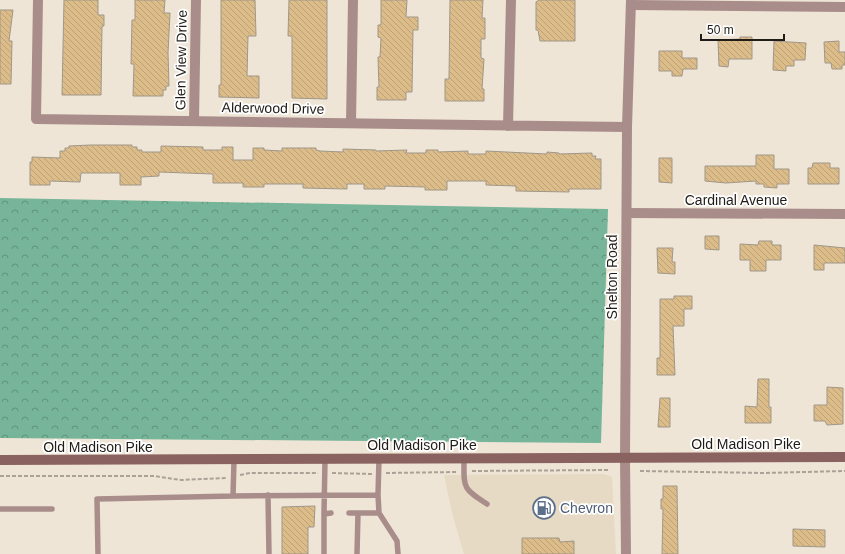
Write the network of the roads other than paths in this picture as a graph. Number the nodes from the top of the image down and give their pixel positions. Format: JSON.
{"nodes":[{"id":1,"x":38,"y":0,"type":"edge"},
{"id":2,"x":196,"y":0,"type":"edge"},
{"id":3,"x":353,"y":0,"type":"edge"},
{"id":4,"x":511,"y":0,"type":"edge"},
{"id":5,"x":631,"y":3,"type":"edge"},
{"id":6,"x":845,"y":7,"type":"edge"},
{"id":7,"x":194,"y":121,"type":"junction"},
{"id":8,"x":351,"y":123,"type":"junction"},
{"id":9,"x":508,"y":126,"type":"junction"},
{"id":10,"x":628,"y":127,"type":"junction"},
{"id":11,"x":627,"y":213,"type":"junction"},
{"id":12,"x":845,"y":214,"type":"edge"},
{"id":13,"x":845,"y":457,"type":"edge"},
{"id":14,"x":325,"y":459,"type":"junction"},
{"id":15,"x":379,"y":459,"type":"junction"},
{"id":16,"x":464,"y":459,"type":"junction"},
{"id":17,"x":624,"y":459,"type":"junction"},
{"id":18,"x":0,"y":460,"type":"edge"},
{"id":19,"x":234,"y":461,"type":"junction"},
{"id":20,"x":324,"y":494,"type":"junction"},
{"id":21,"x":378,"y":494,"type":"junction"},
{"id":22,"x":268,"y":495,"type":"junction"},
{"id":23,"x":233,"y":496,"type":"junction"},
{"id":24,"x":487,"y":504,"type":"dead end"},
{"id":25,"x":0,"y":509,"type":"edge"},
{"id":26,"x":52,"y":509,"type":"dead end"},
{"id":27,"x":331,"y":513,"type":"dead end"},
{"id":28,"x":349,"y":513,"type":"dead end"},
{"id":29,"x":358,"y":513,"type":"junction"},
{"id":30,"x":379,"y":513,"type":"junction"},
{"id":31,"x":324,"y":514,"type":"junction"},
{"id":32,"x":98,"y":554,"type":"edge"},
{"id":33,"x":269,"y":554,"type":"edge"},
{"id":34,"x":324,"y":554,"type":"edge"},
{"id":35,"x":357,"y":554,"type":"edge"},
{"id":36,"x":398,"y":554,"type":"edge"},
{"id":37,"x":626,"y":554,"type":"edge"}],
"edges":[{"from":1,"to":7,"type":"street","name":"Alderwood Drive"},
{"from":2,"to":7,"type":"street","name":"Glen View Drive"},
{"from":3,"to":8,"type":"street"},
{"from":4,"to":9,"type":"street"},
{"from":5,"to":6,"type":"street"},
{"from":5,"to":10,"type":"street","name":"Shelton Road"},
{"from":7,"to":8,"type":"street","name":"Alderwood Drive"},
{"from":8,"to":9,"type":"street","name":"Alderwood Drive"},
{"from":9,"to":10,"type":"street","name":"Alderwood Drive"},
{"from":10,"to":11,"type":"street","name":"Shelton Road"},
{"from":11,"to":12,"type":"street","name":"Cardinal Avenue"},
{"from":11,"to":17,"type":"street","name":"Shelton Road"},
{"from":13,"to":17,"type":"main road","name":"Old Madison Pike"},
{"from":14,"to":15,"type":"main road","name":"Old Madison Pike"},
{"from":14,"to":19,"type":"main road","name":"Old Madison Pike"},
{"from":14,"to":20,"type":"lane"},
{"from":15,"to":16,"type":"main road","name":"Old Madison Pike"},
{"from":15,"to":21,"type":"lane"},
{"from":16,"to":17,"type":"main road","name":"Old Madison Pike"},
{"from":16,"to":24,"type":"lane"},
{"from":17,"to":37,"type":"street","name":"Shelton Road"},
{"from":18,"to":19,"type":"main road","name":"Old Madison Pike"},
{"from":19,"to":23,"type":"lane"},
{"from":20,"to":21,"type":"lane"},
{"from":20,"to":22,"type":"lane"},
{"from":20,"to":31,"type":"lane"},
{"from":21,"to":30,"type":"lane"},
{"from":22,"to":23,"type":"lane"},
{"from":22,"to":33,"type":"lane"},
{"from":23,"to":32,"type":"lane"},
{"from":25,"to":26,"type":"lane"},
{"from":27,"to":31,"type":"lane"},
{"from":28,"to":29,"type":"lane"},
{"from":29,"to":30,"type":"lane"},
{"from":29,"to":35,"type":"lane"},
{"from":30,"to":36,"type":"lane"},
{"from":31,"to":34,"type":"lane"}]}
